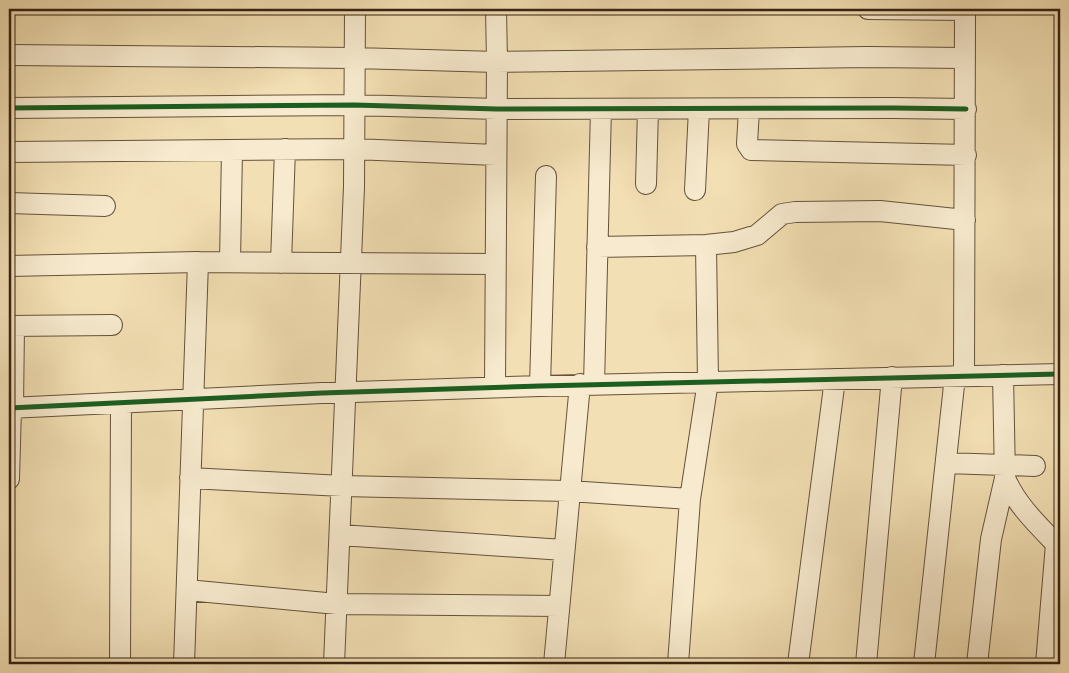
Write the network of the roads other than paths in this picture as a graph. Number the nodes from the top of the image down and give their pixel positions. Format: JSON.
{"nodes":[{"id":1,"x":355,"y":9,"type":"edge"},
{"id":2,"x":496,"y":9,"type":"edge"},
{"id":3,"x":868,"y":9,"type":"edge"},
{"id":4,"x":965,"y":9,"type":"edge"},
{"id":5,"x":9,"y":55,"type":"edge"},
{"id":6,"x":355,"y":58,"type":"junction"},
{"id":7,"x":966,"y":58,"type":"junction"},
{"id":8,"x":497,"y":62,"type":"junction"},
{"id":9,"x":354,"y":105,"type":"junction"},
{"id":10,"x":9,"y":108,"type":"edge"},
{"id":11,"x":497,"y":109,"type":"junction"},
{"id":12,"x":601,"y":109,"type":"junction"},
{"id":13,"x":648,"y":109,"type":"junction"},
{"id":14,"x":699,"y":109,"type":"junction"},
{"id":15,"x":749,"y":109,"type":"junction"},
{"id":16,"x":966,"y":109,"type":"junction"},
{"id":17,"x":285,"y":149,"type":"junction"},
{"id":18,"x":354,"y":149,"type":"junction"},
{"id":19,"x":232,"y":150,"type":"junction"},
{"id":20,"x":9,"y":152,"type":"edge"},
{"id":21,"x":496,"y":155,"type":"junction"},
{"id":22,"x":966,"y":155,"type":"junction"},
{"id":23,"x":546,"y":176,"type":"dead end"},
{"id":24,"x":646,"y":184,"type":"dead end"},
{"id":25,"x":694,"y":190,"type":"dead end"},
{"id":26,"x":9,"y":202,"type":"edge"},
{"id":27,"x":105,"y":206,"type":"dead end"},
{"id":28,"x":966,"y":220,"type":"junction"},
{"id":29,"x":706,"y":245,"type":"junction"},
{"id":30,"x":598,"y":247,"type":"junction"},
{"id":31,"x":198,"y":262,"type":"junction"},
{"id":32,"x":230,"y":262,"type":"junction"},
{"id":33,"x":281,"y":263,"type":"junction"},
{"id":34,"x":351,"y":264,"type":"junction"},
{"id":35,"x":495,"y":264,"type":"junction"},
{"id":36,"x":9,"y":266,"type":"edge"},
{"id":37,"x":112,"y":325,"type":"dead end"},
{"id":38,"x":11,"y":326,"type":"edge"},
{"id":39,"x":1060,"y":374,"type":"edge"},
{"id":40,"x":1003,"y":375,"type":"junction"},
{"id":41,"x":959,"y":376,"type":"junction"},
{"id":42,"x":892,"y":377,"type":"junction"},
{"id":43,"x":836,"y":378,"type":"junction"},
{"id":44,"x":708,"y":381,"type":"junction"},
{"id":45,"x":587,"y":384,"type":"junction"},
{"id":46,"x":540,"y":386,"type":"junction"},
{"id":47,"x":495,"y":387,"type":"junction"},
{"id":48,"x":346,"y":392,"type":"junction"},
{"id":49,"x":193,"y":399,"type":"junction"},
{"id":50,"x":121,"y":403,"type":"junction"},
{"id":51,"x":11,"y":408,"type":"edge"},
{"id":52,"x":946,"y":463,"type":"junction"},
{"id":53,"x":1035,"y":466,"type":"dead end"},
{"id":54,"x":1004,"y":471,"type":"junction"},
{"id":55,"x":9,"y":478,"type":"edge"},
{"id":56,"x":190,"y":478,"type":"junction"},
{"id":57,"x":342,"y":486,"type":"junction"},
{"id":58,"x":569,"y":491,"type":"junction"},
{"id":59,"x":690,"y":499,"type":"junction"},
{"id":60,"x":340,"y":535,"type":"junction"},
{"id":61,"x":1058,"y":546,"type":"edge"},
{"id":62,"x":564,"y":550,"type":"junction"},
{"id":63,"x":186,"y":590,"type":"junction"},
{"id":64,"x":337,"y":604,"type":"junction"},
{"id":65,"x":559,"y":606,"type":"junction"},
{"id":66,"x":120,"y":664,"type":"edge"},
{"id":67,"x":184,"y":664,"type":"edge"},
{"id":68,"x":334,"y":664,"type":"edge"},
{"id":69,"x":554,"y":664,"type":"edge"},
{"id":70,"x":678,"y":664,"type":"edge"},
{"id":71,"x":798,"y":664,"type":"edge"},
{"id":72,"x":866,"y":664,"type":"edge"},
{"id":73,"x":924,"y":664,"type":"edge"},
{"id":74,"x":977,"y":664,"type":"edge"},
{"id":75,"x":1046,"y":664,"type":"edge"}],
"edges":[{"from":1,"to":6,"type":"street"},
{"from":2,"to":8,"type":"street"},
{"from":3,"to":4,"type":"street"},
{"from":4,"to":7,"type":"street"},
{"from":5,"to":6,"type":"street"},
{"from":6,"to":8,"type":"street"},
{"from":6,"to":9,"type":"street"},
{"from":7,"to":8,"type":"street"},
{"from":7,"to":16,"type":"street"},
{"from":8,"to":11,"type":"street"},
{"from":9,"to":10,"type":"street"},
{"from":9,"to":11,"type":"street"},
{"from":9,"to":18,"type":"street"},
{"from":11,"to":12,"type":"street"},
{"from":11,"to":21,"type":"street"},
{"from":12,"to":13,"type":"street"},
{"from":12,"to":30,"type":"street"},
{"from":13,"to":14,"type":"street"},
{"from":13,"to":24,"type":"street"},
{"from":14,"to":15,"type":"street"},
{"from":14,"to":25,"type":"street"},
{"from":15,"to":16,"type":"street"},
{"from":15,"to":22,"type":"street"},
{"from":16,"to":22,"type":"street"},
{"from":17,"to":18,"type":"street"},
{"from":17,"to":19,"type":"street"},
{"from":17,"to":33,"type":"street"},
{"from":18,"to":21,"type":"street"},
{"from":18,"to":34,"type":"street"},
{"from":19,"to":20,"type":"street"},
{"from":19,"to":32,"type":"street"},
{"from":21,"to":35,"type":"street"},
{"from":22,"to":28,"type":"street"},
{"from":23,"to":46,"type":"street"},
{"from":26,"to":27,"type":"street"},
{"from":28,"to":29,"type":"street"},
{"from":28,"to":41,"type":"street"},
{"from":29,"to":30,"type":"street"},
{"from":29,"to":44,"type":"street"},
{"from":30,"to":45,"type":"street"},
{"from":31,"to":32,"type":"street"},
{"from":31,"to":36,"type":"street"},
{"from":31,"to":49,"type":"street"},
{"from":32,"to":33,"type":"street"},
{"from":33,"to":34,"type":"street"},
{"from":34,"to":35,"type":"street"},
{"from":34,"to":48,"type":"street"},
{"from":35,"to":47,"type":"street"},
{"from":37,"to":38,"type":"street"},
{"from":38,"to":51,"type":"street"},
{"from":39,"to":40,"type":"street"},
{"from":40,"to":41,"type":"street"},
{"from":40,"to":54,"type":"street"},
{"from":41,"to":42,"type":"street"},
{"from":41,"to":52,"type":"street"},
{"from":42,"to":43,"type":"street"},
{"from":42,"to":72,"type":"street"},
{"from":43,"to":44,"type":"street"},
{"from":43,"to":71,"type":"street"},
{"from":44,"to":45,"type":"street"},
{"from":44,"to":59,"type":"street"},
{"from":45,"to":46,"type":"street"},
{"from":45,"to":58,"type":"street"},
{"from":46,"to":47,"type":"street"},
{"from":47,"to":48,"type":"street"},
{"from":48,"to":49,"type":"street"},
{"from":48,"to":57,"type":"street"},
{"from":49,"to":50,"type":"street"},
{"from":49,"to":56,"type":"street"},
{"from":50,"to":51,"type":"street"},
{"from":50,"to":66,"type":"street"},
{"from":51,"to":55,"type":"street"},
{"from":52,"to":54,"type":"street"},
{"from":52,"to":73,"type":"street"},
{"from":53,"to":54,"type":"street"},
{"from":54,"to":61,"type":"street"},
{"from":54,"to":74,"type":"street"},
{"from":56,"to":57,"type":"street"},
{"from":56,"to":63,"type":"street"},
{"from":57,"to":58,"type":"street"},
{"from":57,"to":60,"type":"street"},
{"from":58,"to":59,"type":"street"},
{"from":58,"to":62,"type":"street"},
{"from":59,"to":70,"type":"street"},
{"from":60,"to":62,"type":"street"},
{"from":60,"to":64,"type":"street"},
{"from":61,"to":75,"type":"street"},
{"from":62,"to":65,"type":"street"},
{"from":63,"to":64,"type":"street"},
{"from":63,"to":67,"type":"street"},
{"from":64,"to":65,"type":"street"},
{"from":64,"to":68,"type":"street"},
{"from":65,"to":69,"type":"street"}]}
